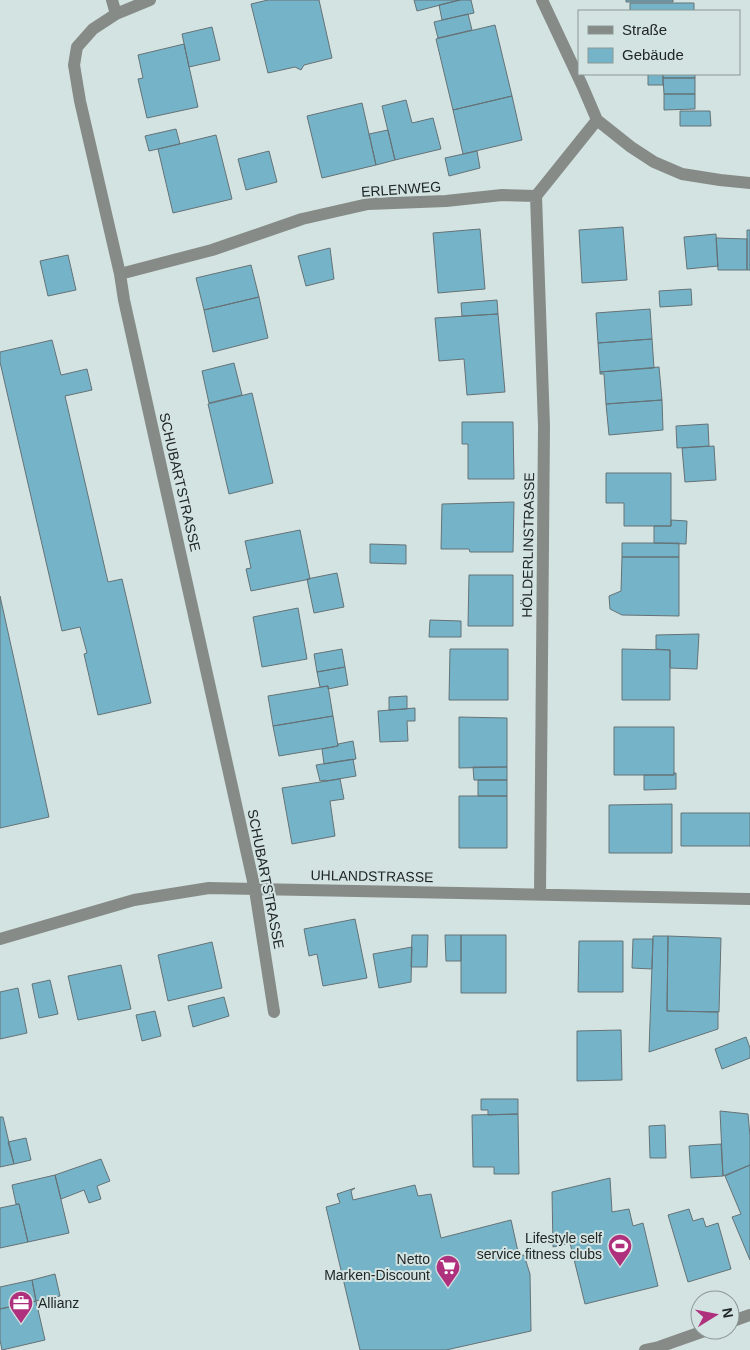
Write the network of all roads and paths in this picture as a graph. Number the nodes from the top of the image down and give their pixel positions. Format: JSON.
{"nodes":[{"id":1,"x":112,"y":0,"type":"edge"},
{"id":2,"x":150,"y":0,"type":"edge"},
{"id":3,"x":542,"y":0,"type":"edge"},
{"id":4,"x":116,"y":14,"type":"junction"},
{"id":5,"x":597,"y":120,"type":"junction"},
{"id":6,"x":750,"y":183,"type":"edge"},
{"id":7,"x":536,"y":196,"type":"junction"},
{"id":8,"x":120,"y":274,"type":"junction"},
{"id":9,"x":255,"y":890,"type":"junction"},
{"id":10,"x":540,"y":894,"type":"junction"},
{"id":11,"x":750,"y":899,"type":"edge"},
{"id":12,"x":0,"y":939,"type":"edge"},
{"id":13,"x":274,"y":1012,"type":"dead end"},
{"id":14,"x":690,"y":1336,"type":"edge"},
{"id":15,"x":644,"y":1350,"type":"edge"}],
"edges":[{"from":1,"to":4,"type":"street"},
{"from":2,"to":4,"type":"street","name":"SCHUBARTSTRASSE"},
{"from":3,"to":5,"type":"street"},
{"from":4,"to":8,"type":"street","name":"SCHUBARTSTRASSE"},
{"from":5,"to":6,"type":"street"},
{"from":5,"to":7,"type":"street"},
{"from":7,"to":8,"type":"street","name":"ERLENWEG"},
{"from":7,"to":10,"type":"street","name":"HÖLDERLINSTRASSE"},
{"from":8,"to":9,"type":"street","name":"SCHUBARTSTRASSE"},
{"from":9,"to":10,"type":"street","name":"UHLANDSTRASSE"},
{"from":9,"to":12,"type":"street","name":"UHLANDSTRASSE"},
{"from":9,"to":13,"type":"street","name":"SCHUBARTSTRASSE"},
{"from":10,"to":11,"type":"street","name":"UHLANDSTRASSE"},
{"from":14,"to":15,"type":"street"}]}
